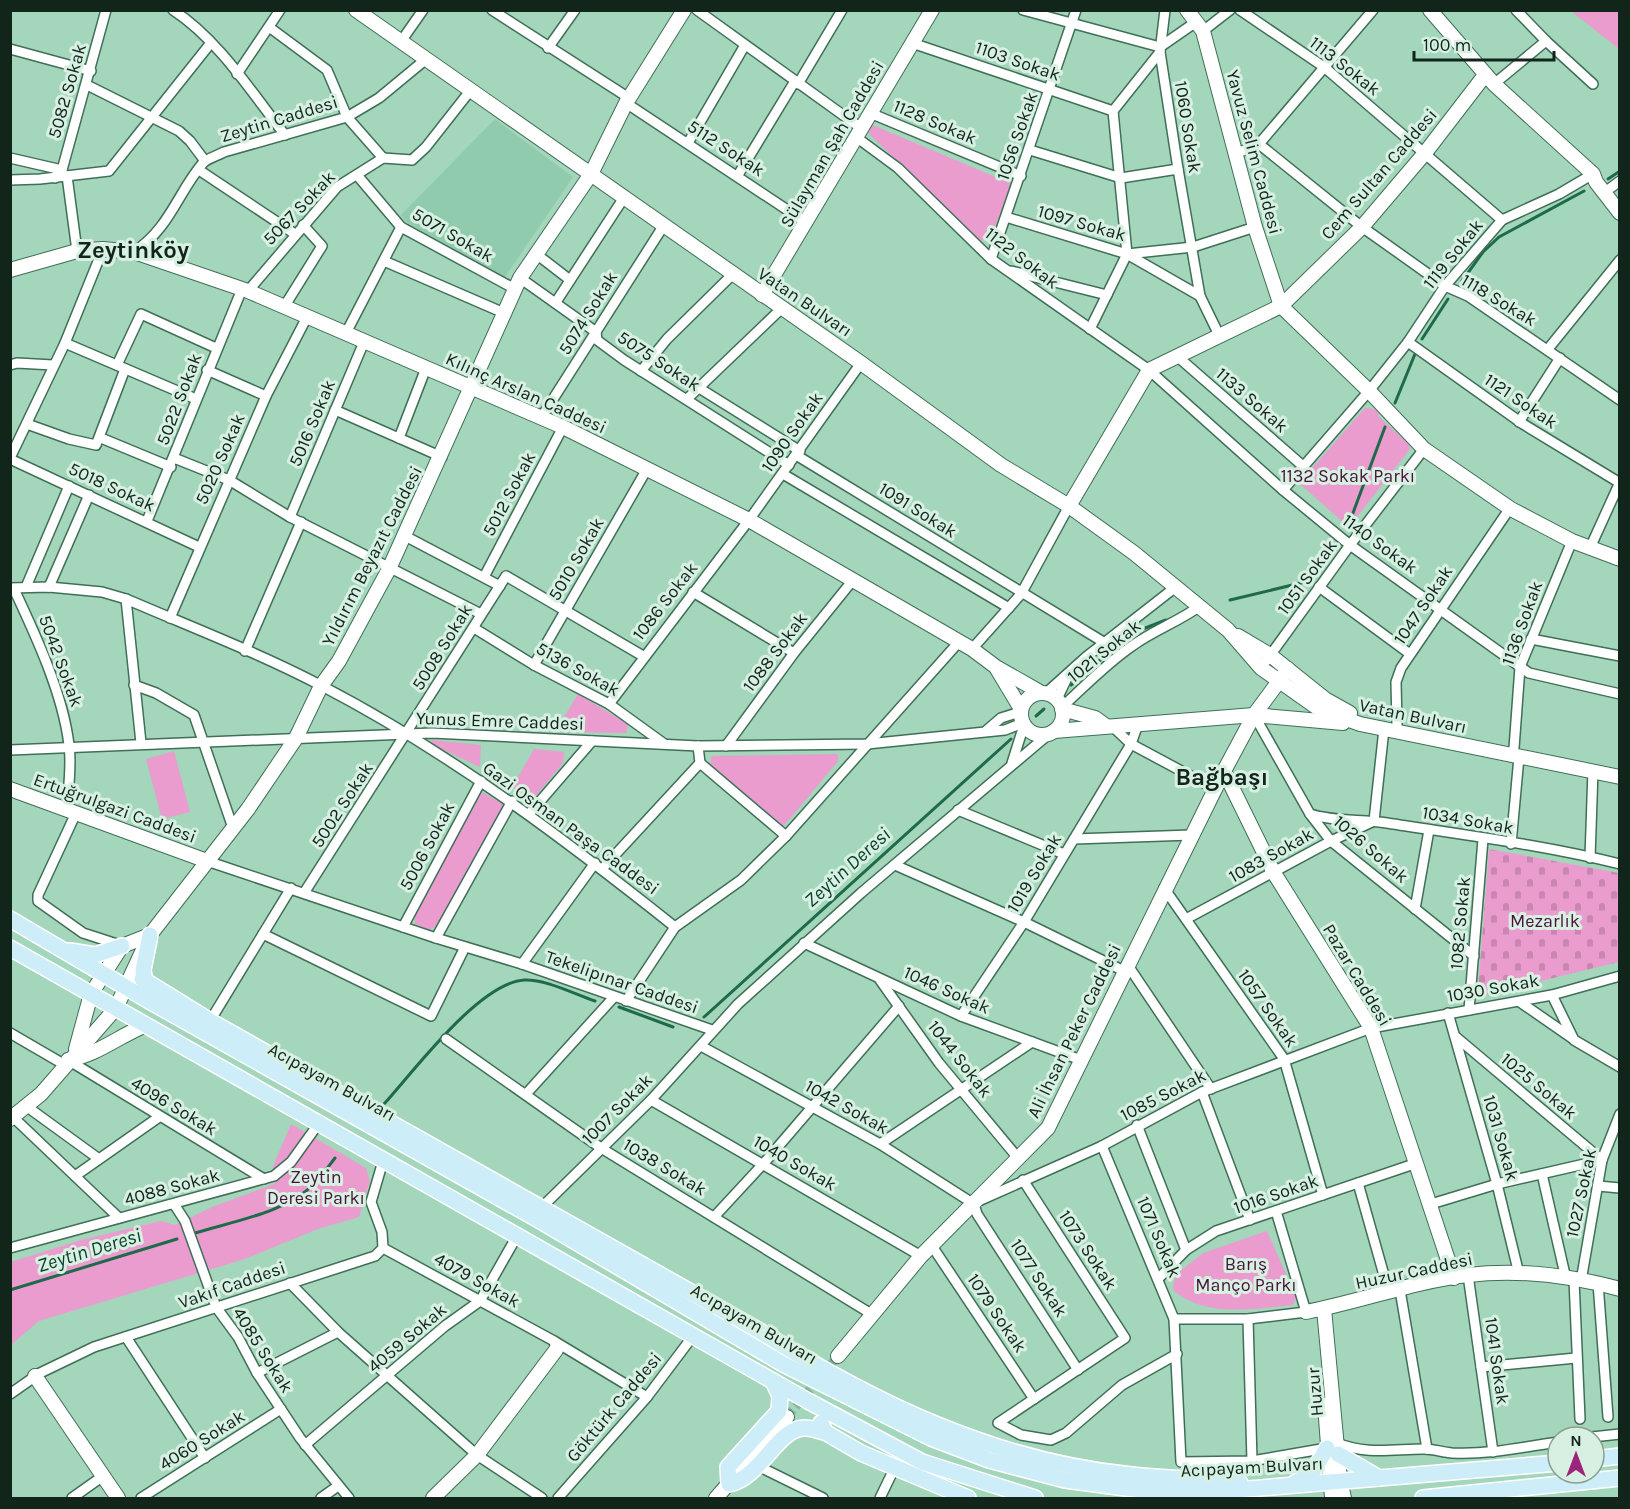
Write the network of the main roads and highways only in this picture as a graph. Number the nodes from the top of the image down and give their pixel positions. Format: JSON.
{"nodes":[{"id":1,"x":10,"y":910,"type":"edge"},
{"id":2,"x":10,"y":919,"type":"edge"},
{"id":3,"x":150,"y":935,"type":"road end"},
{"id":4,"x":122,"y":946,"type":"road end"},
{"id":5,"x":10,"y":948,"type":"edge"},
{"id":6,"x":58,"y":949,"type":"junction"},
{"id":7,"x":142,"y":979,"type":"junction"},
{"id":8,"x":151,"y":1002,"type":"junction"},
{"id":9,"x":773,"y":1381,"type":"junction"},
{"id":10,"x":813,"y":1404,"type":"junction"},
{"id":11,"x":825,"y":1432,"type":"junction"},
{"id":12,"x":1546,"y":1464,"type":"edge"},
{"id":13,"x":1379,"y":1478,"type":"junction"},
{"id":14,"x":1620,"y":1478,"type":"edge"},
{"id":15,"x":1277,"y":1487,"type":"junction"},
{"id":16,"x":968,"y":1498,"type":"edge"},
{"id":17,"x":1035,"y":1498,"type":"edge"},
{"id":18,"x":1422,"y":1498,"type":"edge"}],
"edges":[{"from":1,"to":6,"type":"main road"},
{"from":2,"to":6,"type":"main road","name":"Acıpayam Bulvarı"},
{"from":3,"to":7,"type":"main road"},
{"from":4,"to":6,"type":"main road"},
{"from":5,"to":9,"type":"main road"},
{"from":6,"to":8,"type":"main road","name":"Acıpayam Bulvarı"},
{"from":7,"to":8,"type":"main road"},
{"from":7,"to":15,"type":"main road"},
{"from":8,"to":15,"type":"main road","name":"Acıpayam Bulvarı"},
{"from":9,"to":10,"type":"main road"},
{"from":9,"to":11,"type":"main road"},
{"from":10,"to":11,"type":"main road"},
{"from":10,"to":17,"type":"main road"},
{"from":11,"to":16,"type":"main road"},
{"from":12,"to":13,"type":"main road","name":"Acıpayam Bulvarı"},
{"from":13,"to":15,"type":"main road","name":"Acıpayam Bulvarı"},
{"from":13,"to":15,"type":"main road"},
{"from":14,"to":18,"type":"main road"}]}
